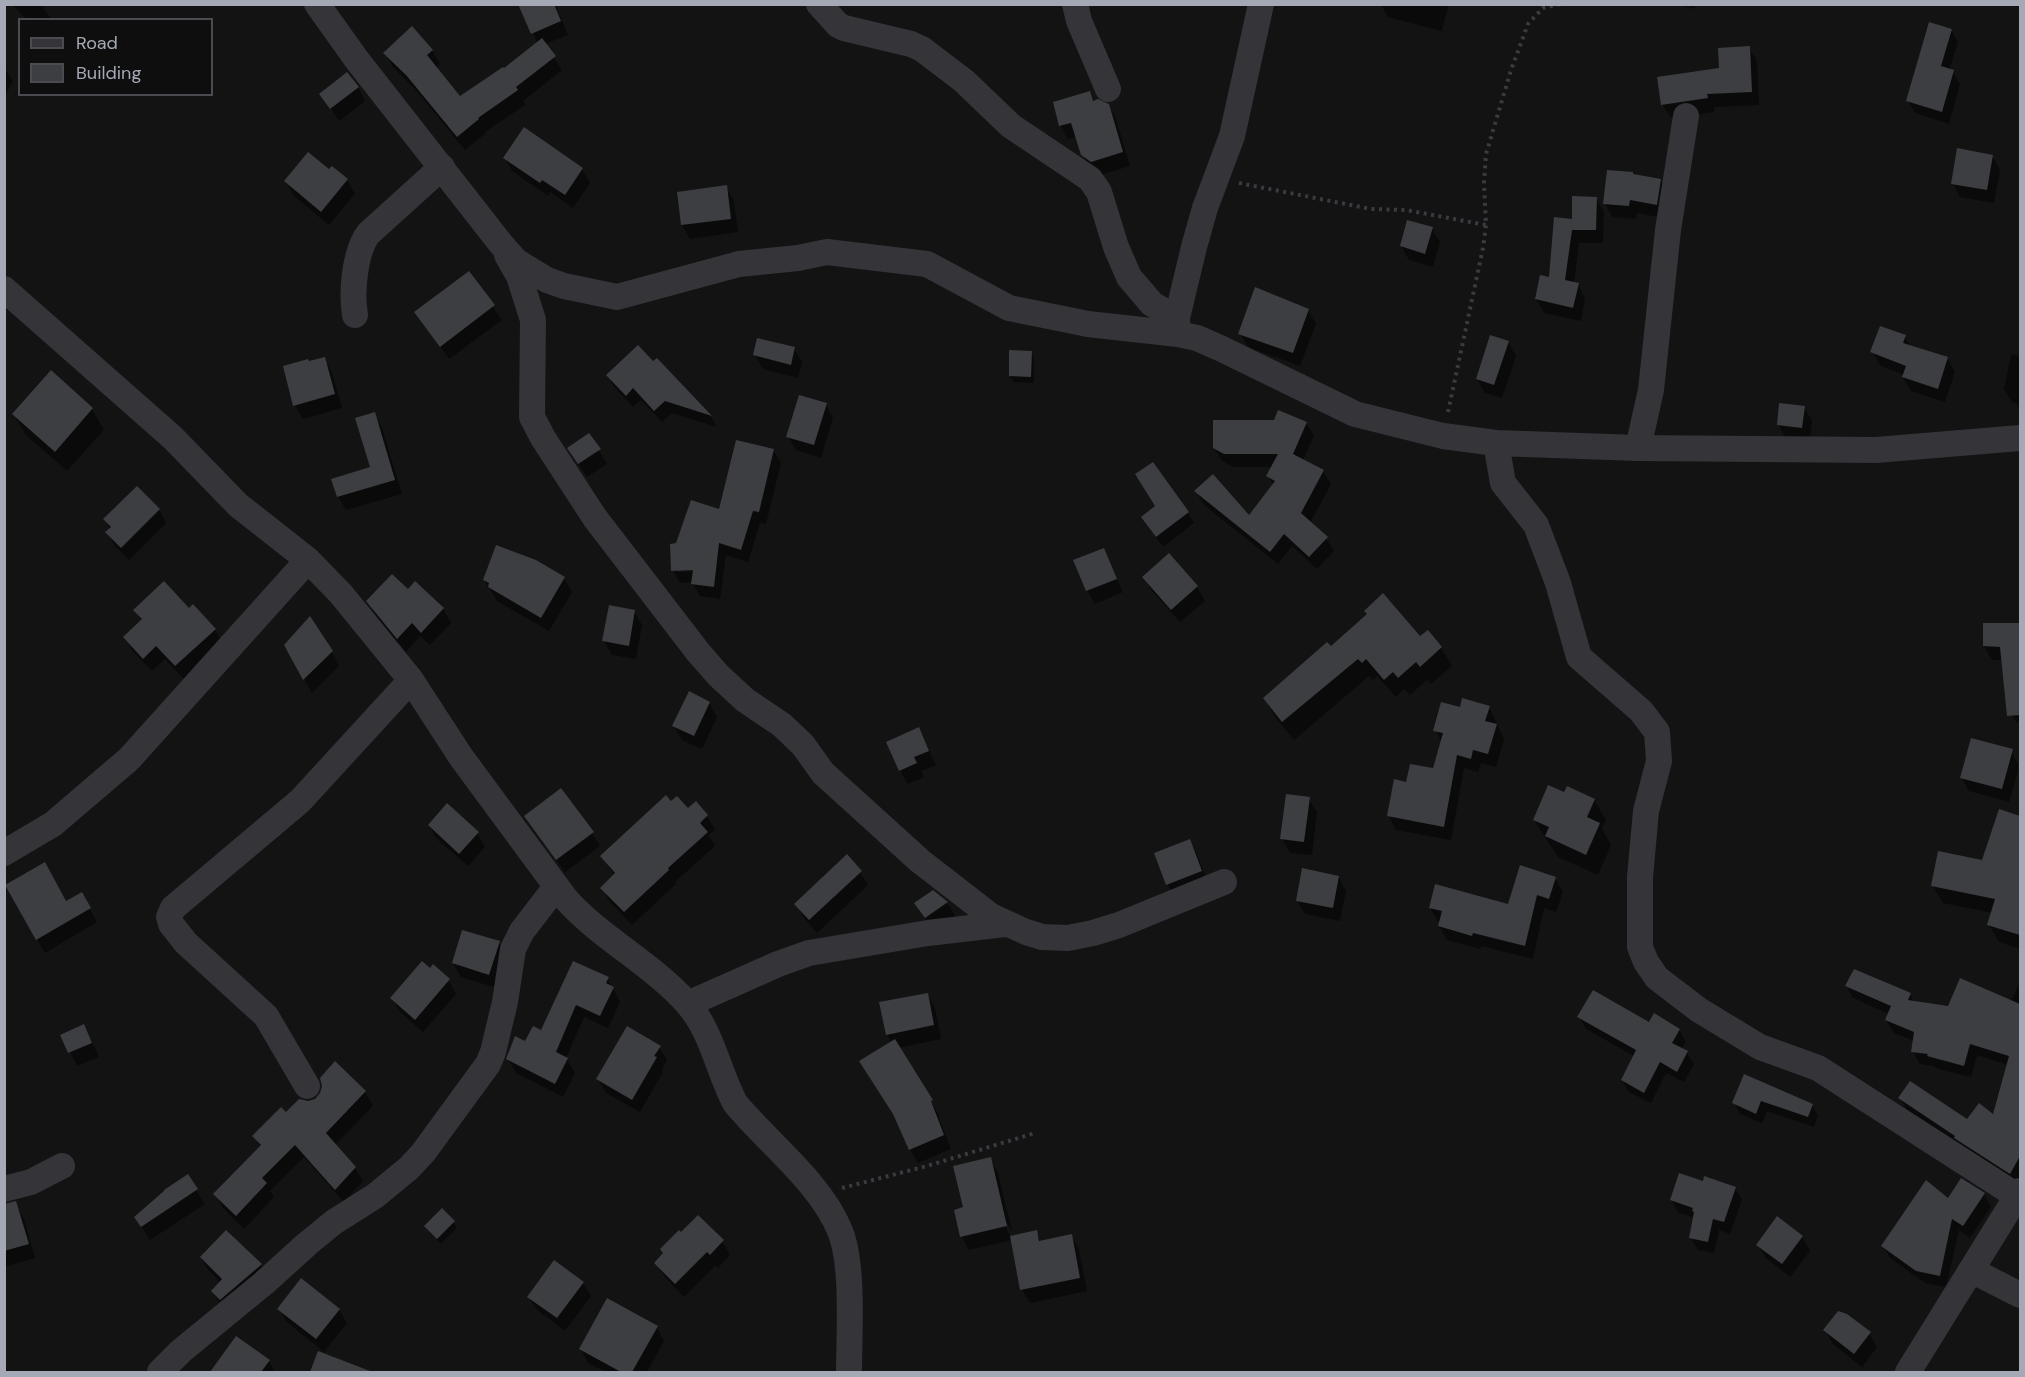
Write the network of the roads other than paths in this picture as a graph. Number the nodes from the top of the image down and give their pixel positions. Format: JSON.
{"nodes":[{"id":1,"x":317,"y":4,"type":"edge"},
{"id":2,"x":819,"y":4,"type":"edge"},
{"id":3,"x":1075,"y":4,"type":"edge"},
{"id":4,"x":1261,"y":4,"type":"edge"},
{"id":5,"x":1108,"y":89,"type":"dead end"},
{"id":6,"x":1686,"y":116,"type":"dead end"},
{"id":7,"x":442,"y":167,"type":"junction"},
{"id":8,"x":501,"y":244,"type":"junction"},
{"id":9,"x":4,"y":289,"type":"edge"},
{"id":10,"x":355,"y":315,"type":"dead end"},
{"id":11,"x":1177,"y":326,"type":"junction"},
{"id":12,"x":2020,"y":438,"type":"edge"},
{"id":13,"x":1496,"y":443,"type":"junction"},
{"id":14,"x":1638,"y":448,"type":"junction"},
{"id":15,"x":308,"y":560,"type":"junction"},
{"id":16,"x":411,"y":680,"type":"junction"},
{"id":17,"x":4,"y":853,"type":"edge"},
{"id":18,"x":1224,"y":882,"type":"dead end"},
{"id":19,"x":556,"y":887,"type":"junction"},
{"id":20,"x":1005,"y":924,"type":"junction"},
{"id":21,"x":688,"y":1004,"type":"junction"},
{"id":22,"x":308,"y":1086,"type":"dead end"},
{"id":23,"x":63,"y":1166,"type":"dead end"},
{"id":24,"x":4,"y":1189,"type":"edge"},
{"id":25,"x":2019,"y":1193,"type":"edge"},
{"id":26,"x":1971,"y":1270,"type":"junction"},
{"id":27,"x":2020,"y":1295,"type":"edge"},
{"id":28,"x":160,"y":1372,"type":"edge"},
{"id":29,"x":849,"y":1372,"type":"edge"},
{"id":30,"x":1908,"y":1372,"type":"edge"}],
"edges":[{"from":1,"to":7,"type":"street"},
{"from":2,"to":11,"type":"street"},
{"from":3,"to":5,"type":"street"},
{"from":4,"to":11,"type":"street"},
{"from":6,"to":14,"type":"street"},
{"from":7,"to":8,"type":"street"},
{"from":7,"to":10,"type":"street"},
{"from":8,"to":11,"type":"street"},
{"from":8,"to":20,"type":"street"},
{"from":9,"to":15,"type":"street"},
{"from":11,"to":13,"type":"street"},
{"from":12,"to":14,"type":"street"},
{"from":13,"to":14,"type":"street"},
{"from":13,"to":25,"type":"street"},
{"from":15,"to":16,"type":"street"},
{"from":15,"to":17,"type":"street"},
{"from":16,"to":19,"type":"street"},
{"from":16,"to":22,"type":"street"},
{"from":18,"to":20,"type":"street"},
{"from":19,"to":21,"type":"street"},
{"from":19,"to":28,"type":"street"},
{"from":20,"to":21,"type":"street"},
{"from":21,"to":29,"type":"street"},
{"from":23,"to":24,"type":"street"},
{"from":25,"to":26,"type":"street"},
{"from":26,"to":27,"type":"street"},
{"from":26,"to":30,"type":"street"}]}
